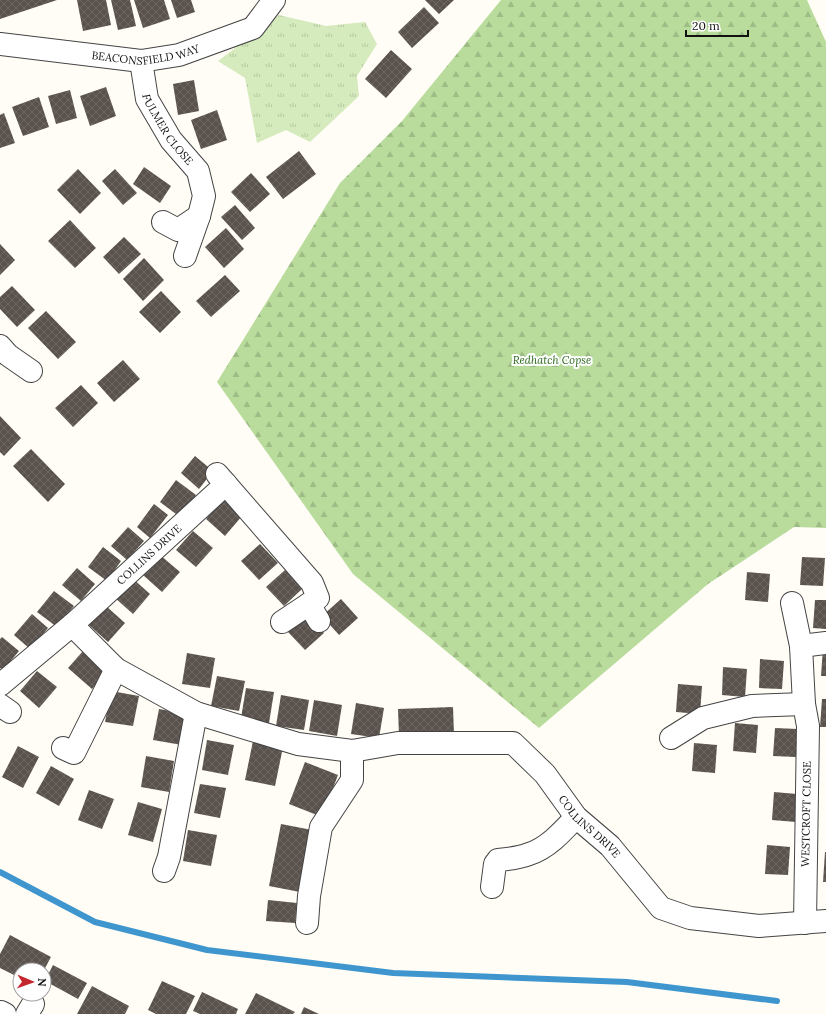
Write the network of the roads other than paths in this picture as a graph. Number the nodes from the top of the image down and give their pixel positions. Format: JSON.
{"nodes":[{"id":1,"x":274,"y":0,"type":"edge"},
{"id":2,"x":0,"y":44,"type":"edge"},
{"id":3,"x":141,"y":61,"type":"junction"},
{"id":4,"x":199,"y":216,"type":"junction"},
{"id":5,"x":162,"y":222,"type":"dead end"},
{"id":6,"x":185,"y":256,"type":"dead end"},
{"id":7,"x":3,"y":355,"type":"edge"},
{"id":8,"x":31,"y":372,"type":"dead end"},
{"id":9,"x":792,"y":603,"type":"dead end"},
{"id":10,"x":282,"y":622,"type":"dead end"},
{"id":11,"x":72,"y":625,"type":"junction"},
{"id":12,"x":826,"y":644,"type":"edge"},
{"id":13,"x":801,"y":646,"type":"junction"},
{"id":14,"x":116,"y":669,"type":"junction"},
{"id":15,"x":0,"y":685,"type":"edge"},
{"id":16,"x":804,"y":704,"type":"junction"},
{"id":17,"x":196,"y":713,"type":"junction"},
{"id":18,"x":671,"y":738,"type":"dead end"},
{"id":19,"x":63,"y":748,"type":"dead end"},
{"id":20,"x":352,"y":751,"type":"junction"},
{"id":21,"x":576,"y":817,"type":"junction"},
{"id":22,"x":162,"y":861,"type":"dead end"},
{"id":23,"x":492,"y":887,"type":"dead end"},
{"id":24,"x":307,"y":922,"type":"dead end"},
{"id":25,"x":815,"y":922,"type":"edge"}],
"edges":[{"from":1,"to":3,"type":"street","name":"BEACONSFIELD WAY"},
{"from":2,"to":3,"type":"street","name":"BEACONSFIELD WAY"},
{"from":3,"to":4,"type":"street","name":"FULMER CLOSE"},
{"from":4,"to":5,"type":"street"},
{"from":4,"to":6,"type":"street","name":"FULMER CLOSE"},
{"from":7,"to":8,"type":"street"},
{"from":9,"to":13,"type":"street","name":"WESTCROFT CLOSE"},
{"from":10,"to":11,"type":"street","name":"COLLINS DRIVE"},
{"from":11,"to":14,"type":"street","name":"COLLINS DRIVE"},
{"from":11,"to":15,"type":"street","name":"COLLINS DRIVE"},
{"from":12,"to":13,"type":"street"},
{"from":13,"to":16,"type":"street","name":"WESTCROFT CLOSE"},
{"from":14,"to":17,"type":"street","name":"COLLINS DRIVE"},
{"from":14,"to":19,"type":"street"},
{"from":16,"to":18,"type":"street"},
{"from":16,"to":25,"type":"street","name":"WESTCROFT CLOSE"},
{"from":17,"to":20,"type":"street","name":"COLLINS DRIVE"},
{"from":17,"to":22,"type":"street"},
{"from":20,"to":21,"type":"street","name":"COLLINS DRIVE"},
{"from":20,"to":24,"type":"street"},
{"from":21,"to":23,"type":"street"},
{"from":21,"to":25,"type":"street","name":"COLLINS DRIVE"}]}
